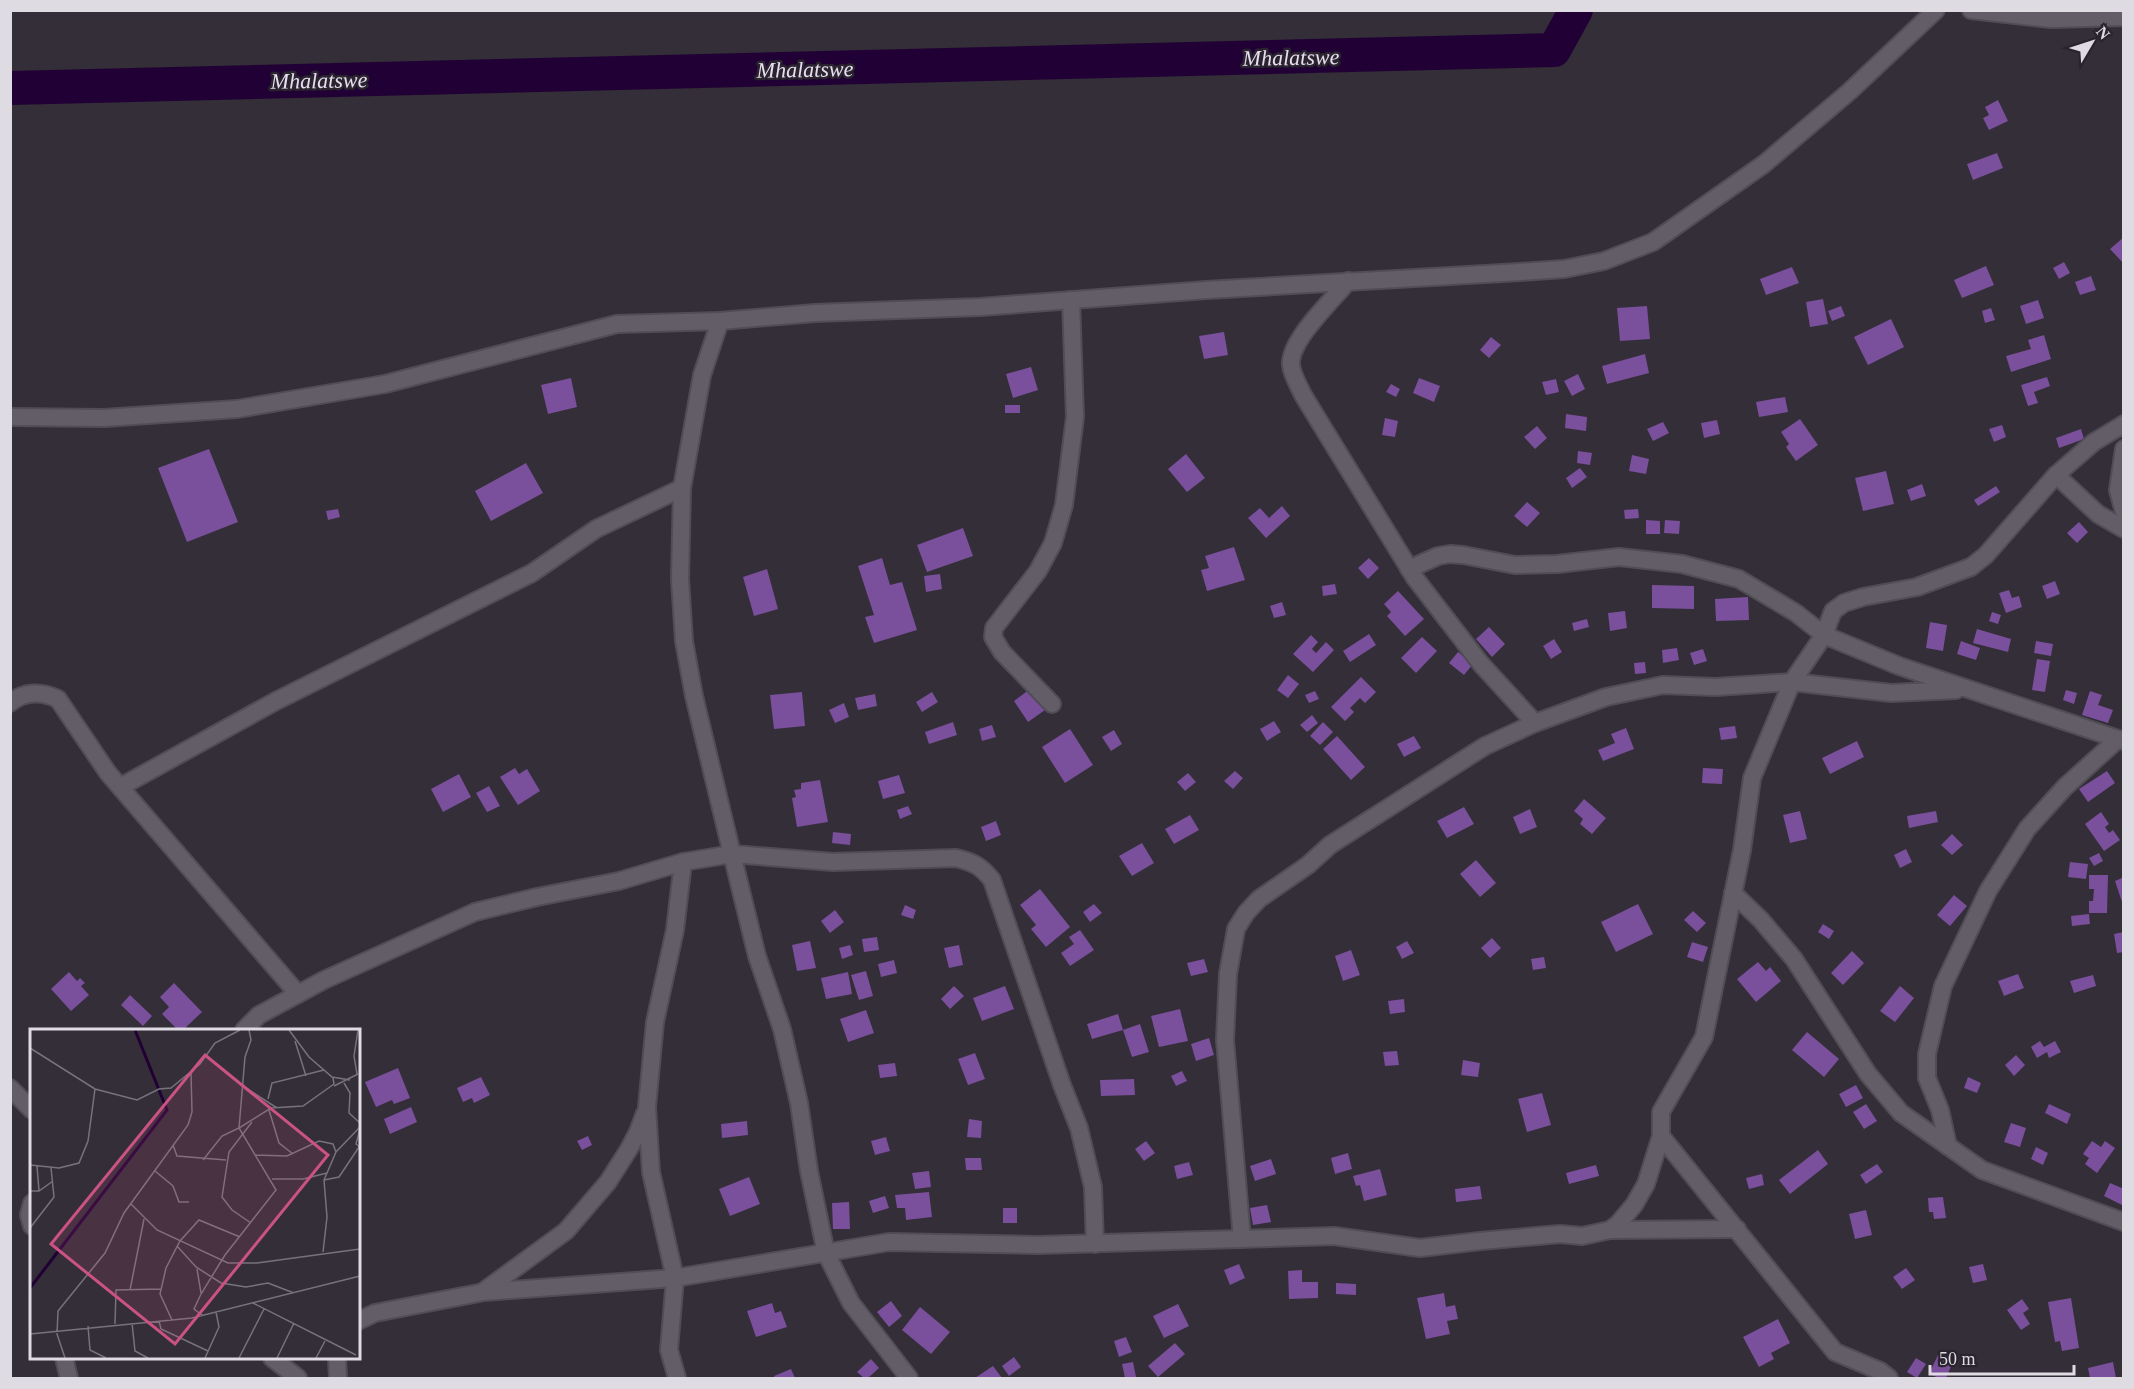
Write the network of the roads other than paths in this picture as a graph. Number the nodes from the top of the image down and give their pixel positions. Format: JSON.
{"nodes":[{"id":1,"x":1936,"y":10,"type":"edge"},
{"id":2,"x":1971,"y":10,"type":"edge"},
{"id":3,"x":2124,"y":17,"type":"edge"},
{"id":4,"x":1348,"y":281,"type":"junction"},
{"id":5,"x":1071,"y":300,"type":"junction"},
{"id":6,"x":720,"y":321,"type":"junction"},
{"id":7,"x":10,"y":417,"type":"edge"},
{"id":8,"x":2124,"y":424,"type":"edge"},
{"id":9,"x":2124,"y":449,"type":"edge"},
{"id":10,"x":2056,"y":475,"type":"junction"},
{"id":11,"x":682,"y":488,"type":"junction"},
{"id":12,"x":2124,"y":512,"type":"edge"},
{"id":13,"x":2124,"y":529,"type":"edge"},
{"id":14,"x":1409,"y":569,"type":"junction"},
{"id":15,"x":1824,"y":635,"type":"junction"},
{"id":16,"x":1792,"y":682,"type":"junction"},
{"id":17,"x":1966,"y":689,"type":"junction"},
{"id":18,"x":10,"y":703,"type":"edge"},
{"id":19,"x":1052,"y":704,"type":"dead end"},
{"id":20,"x":1535,"y":723,"type":"junction"},
{"id":21,"x":2121,"y":740,"type":"edge"},
{"id":22,"x":122,"y":786,"type":"junction"},
{"id":23,"x":732,"y":854,"type":"junction"},
{"id":24,"x":683,"y":862,"type":"junction"},
{"id":25,"x":1733,"y":893,"type":"junction"},
{"id":26,"x":298,"y":994,"type":"junction"},
{"id":27,"x":245,"y":1029,"type":"edge"},
{"id":28,"x":10,"y":1088,"type":"edge"},
{"id":29,"x":647,"y":1107,"type":"junction"},
{"id":30,"x":30,"y":1108,"type":"edge"},
{"id":31,"x":1661,"y":1136,"type":"junction"},
{"id":32,"x":1948,"y":1146,"type":"junction"},
{"id":33,"x":2124,"y":1222,"type":"edge"},
{"id":34,"x":1737,"y":1229,"type":"junction"},
{"id":35,"x":1610,"y":1230,"type":"junction"},
{"id":36,"x":1242,"y":1239,"type":"junction"},
{"id":37,"x":1095,"y":1244,"type":"junction"},
{"id":38,"x":826,"y":1253,"type":"junction"},
{"id":39,"x":675,"y":1278,"type":"junction"},
{"id":40,"x":484,"y":1292,"type":"junction"},
{"id":41,"x":360,"y":1320,"type":"edge"},
{"id":42,"x":64,"y":1359,"type":"edge"},
{"id":43,"x":273,"y":1359,"type":"edge"},
{"id":44,"x":337,"y":1359,"type":"edge"},
{"id":45,"x":69,"y":1378,"type":"edge"},
{"id":46,"x":297,"y":1378,"type":"edge"},
{"id":47,"x":338,"y":1378,"type":"edge"},
{"id":48,"x":677,"y":1378,"type":"edge"},
{"id":49,"x":909,"y":1378,"type":"edge"},
{"id":50,"x":1889,"y":1378,"type":"edge"}],
"edges":[{"from":1,"to":4,"type":"street"},
{"from":2,"to":3,"type":"street"},
{"from":4,"to":5,"type":"street"},
{"from":4,"to":14,"type":"street"},
{"from":5,"to":6,"type":"street"},
{"from":5,"to":19,"type":"street"},
{"from":6,"to":7,"type":"street"},
{"from":6,"to":11,"type":"street"},
{"from":8,"to":10,"type":"street"},
{"from":9,"to":12,"type":"street"},
{"from":10,"to":13,"type":"street"},
{"from":10,"to":15,"type":"street"},
{"from":11,"to":22,"type":"street"},
{"from":11,"to":23,"type":"street"},
{"from":14,"to":15,"type":"street"},
{"from":14,"to":20,"type":"street"},
{"from":15,"to":16,"type":"street"},
{"from":15,"to":17,"type":"street"},
{"from":16,"to":17,"type":"street"},
{"from":16,"to":20,"type":"street"},
{"from":16,"to":25,"type":"street"},
{"from":17,"to":21,"type":"street"},
{"from":18,"to":22,"type":"street"},
{"from":20,"to":36,"type":"street"},
{"from":21,"to":32,"type":"street"},
{"from":22,"to":26,"type":"street"},
{"from":23,"to":24,"type":"street"},
{"from":23,"to":37,"type":"street"},
{"from":23,"to":38,"type":"street"},
{"from":24,"to":26,"type":"street"},
{"from":24,"to":29,"type":"street"},
{"from":25,"to":31,"type":"street"},
{"from":25,"to":32,"type":"street"},
{"from":26,"to":27,"type":"street"},
{"from":28,"to":30,"type":"street"},
{"from":29,"to":39,"type":"street"},
{"from":29,"to":40,"type":"street"},
{"from":31,"to":34,"type":"street"},
{"from":31,"to":35,"type":"street"},
{"from":32,"to":33,"type":"street"},
{"from":34,"to":35,"type":"street"},
{"from":34,"to":50,"type":"street"},
{"from":35,"to":36,"type":"street"},
{"from":36,"to":37,"type":"street"},
{"from":37,"to":38,"type":"street"},
{"from":38,"to":39,"type":"street"},
{"from":38,"to":49,"type":"street"},
{"from":39,"to":40,"type":"street"},
{"from":39,"to":48,"type":"street"},
{"from":40,"to":41,"type":"street"},
{"from":42,"to":45,"type":"street"},
{"from":43,"to":46,"type":"street"},
{"from":44,"to":47,"type":"street"}]}
